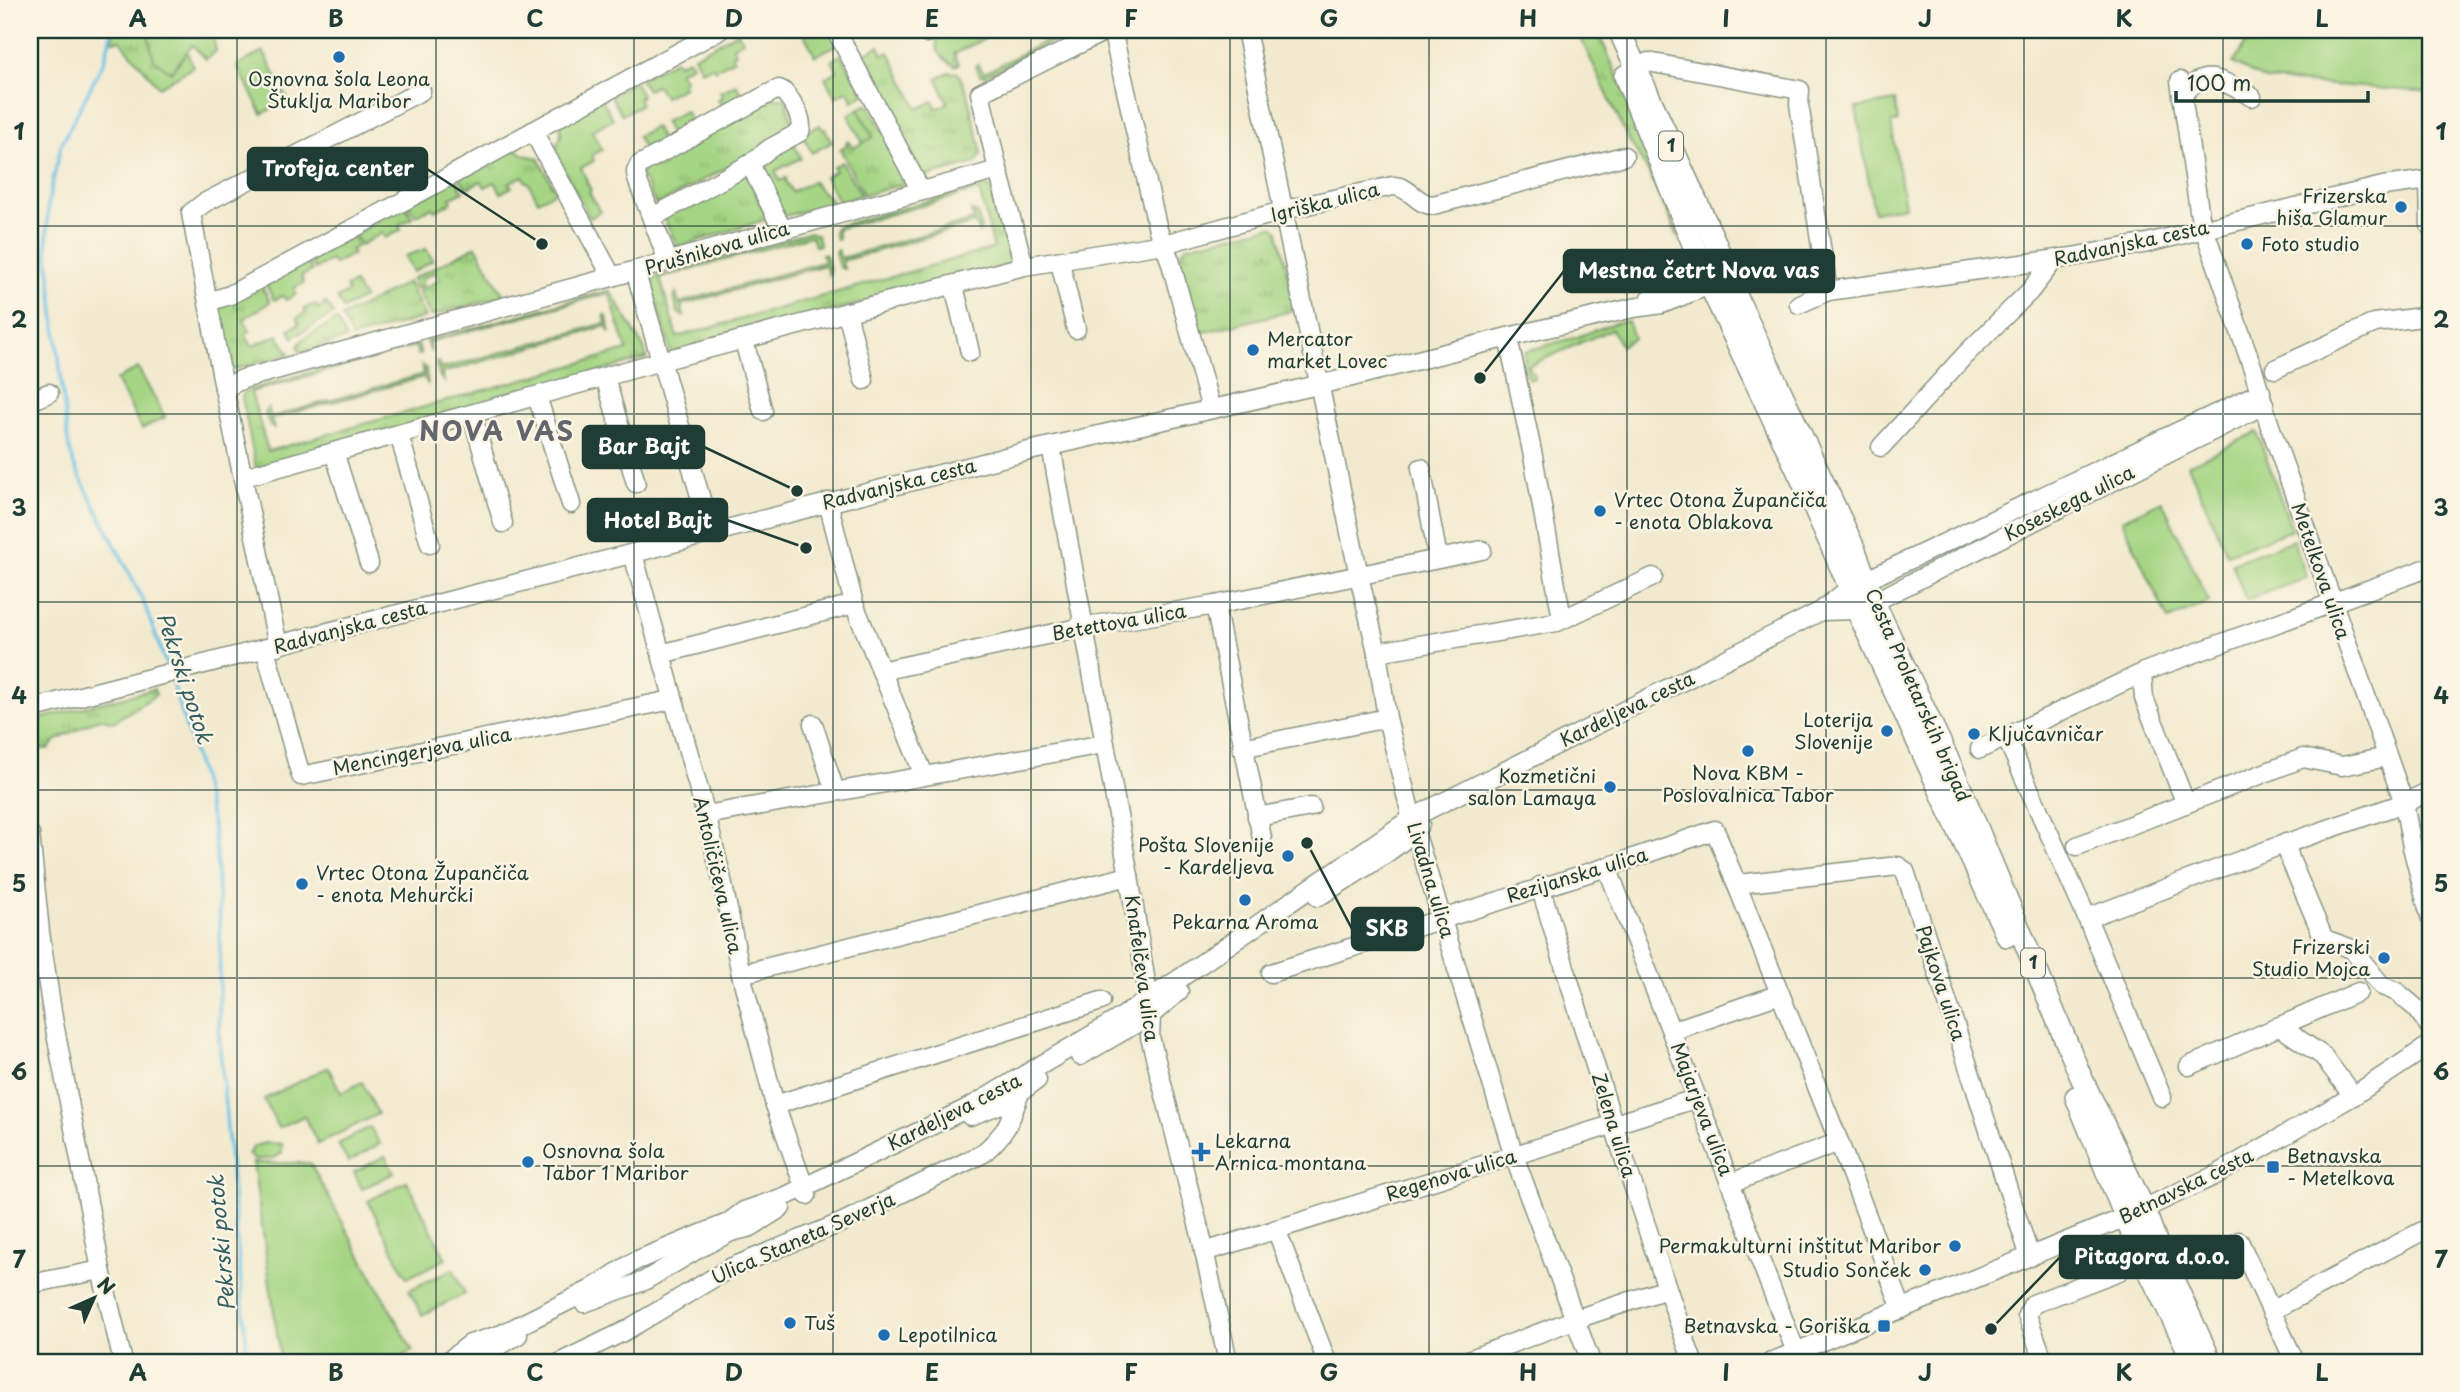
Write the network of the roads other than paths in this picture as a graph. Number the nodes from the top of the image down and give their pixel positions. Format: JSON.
{"nodes":[{"id":1,"x":720,"y":30,"type":"edge"},
{"id":2,"x":836,"y":30,"type":"edge"},
{"id":3,"x":1110,"y":30,"type":"edge"},
{"id":4,"x":1246,"y":30,"type":"edge"},
{"id":5,"x":1604,"y":30,"type":"edge"},
{"id":6,"x":1619,"y":30,"type":"edge"},
{"id":7,"x":1648,"y":62,"type":"dead end"},
{"id":8,"x":421,"y":91,"type":"dead end"},
{"id":9,"x":2252,"y":97,"type":"dead end"},
{"id":10,"x":533,"y":131,"type":"junction"},
{"id":11,"x":1624,"y":156,"type":"dead end"},
{"id":12,"x":750,"y":164,"type":"junction"},
{"id":13,"x":998,"y":170,"type":"junction"},
{"id":14,"x":2429,"y":180,"type":"edge"},
{"id":15,"x":921,"y":191,"type":"junction"},
{"id":16,"x":1284,"y":212,"type":"junction"},
{"id":17,"x":653,"y":217,"type":"junction"},
{"id":18,"x":2430,"y":226,"type":"edge"},
{"id":19,"x":2204,"y":228,"type":"junction"},
{"id":20,"x":782,"y":229,"type":"junction"},
{"id":21,"x":1164,"y":244,"type":"junction"},
{"id":22,"x":2054,"y":260,"type":"junction"},
{"id":23,"x":668,"y":261,"type":"junction"},
{"id":24,"x":1060,"y":262,"type":"junction"},
{"id":25,"x":1024,"y":266,"type":"junction"},
{"id":26,"x":635,"y":270,"type":"junction"},
{"id":27,"x":1716,"y":274,"type":"junction"},
{"id":28,"x":612,"y":277,"type":"junction"},
{"id":29,"x":954,"y":286,"type":"junction"},
{"id":30,"x":1828,"y":291,"type":"junction"},
{"id":31,"x":208,"y":302,"type":"junction"},
{"id":32,"x":1799,"y":304,"type":"dead end"},
{"id":33,"x":847,"y":312,"type":"junction"},
{"id":34,"x":2430,"y":316,"type":"edge"},
{"id":35,"x":1076,"y":329,"type":"dead end"},
{"id":36,"x":1507,"y":337,"type":"junction"},
{"id":37,"x":744,"y":341,"type":"junction"},
{"id":38,"x":970,"y":352,"type":"dead end"},
{"id":39,"x":661,"y":361,"type":"junction"},
{"id":40,"x":2275,"y":369,"type":"dead end"},
{"id":41,"x":605,"y":377,"type":"junction"},
{"id":42,"x":864,"y":380,"type":"dead end"},
{"id":43,"x":1321,"y":384,"type":"junction"},
{"id":44,"x":224,"y":388,"type":"junction"},
{"id":45,"x":30,"y":392,"type":"edge"},
{"id":46,"x":49,"y":393,"type":"dead end"},
{"id":47,"x":537,"y":396,"type":"junction"},
{"id":48,"x":2262,"y":399,"type":"junction"},
{"id":49,"x":1211,"y":409,"type":"junction"},
{"id":50,"x":763,"y":411,"type":"dead end"},
{"id":51,"x":472,"y":414,"type":"junction"},
{"id":52,"x":399,"y":434,"type":"junction"},
{"id":53,"x":1051,"y":446,"type":"junction"},
{"id":54,"x":1881,"y":447,"type":"dead end"},
{"id":55,"x":334,"y":452,"type":"junction"},
{"id":56,"x":1421,"y":468,"type":"dead end"},
{"id":57,"x":244,"y":477,"type":"junction"},
{"id":58,"x":636,"y":483,"type":"dead end"},
{"id":59,"x":828,"y":502,"type":"junction"},
{"id":60,"x":571,"y":504,"type":"dead end"},
{"id":61,"x":503,"y":523,"type":"dead end"},
{"id":62,"x":711,"y":534,"type":"junction"},
{"id":63,"x":430,"y":544,"type":"dead end"},
{"id":64,"x":1482,"y":550,"type":"dead end"},
{"id":65,"x":633,"y":554,"type":"junction"},
{"id":66,"x":1438,"y":558,"type":"junction"},
{"id":67,"x":369,"y":563,"type":"dead end"},
{"id":68,"x":2430,"y":567,"type":"edge"},
{"id":69,"x":1359,"y":576,"type":"junction"},
{"id":70,"x":1653,"y":577,"type":"dead end"},
{"id":71,"x":1858,"y":584,"type":"junction"},
{"id":72,"x":2333,"y":603,"type":"junction"},
{"id":73,"x":854,"y":604,"type":"junction"},
{"id":74,"x":1215,"y":605,"type":"junction"},
{"id":75,"x":1866,"y":606,"type":"junction"},
{"id":76,"x":1821,"y":611,"type":"junction"},
{"id":77,"x":1562,"y":619,"type":"junction"},
{"id":78,"x":1083,"y":626,"type":"junction"},
{"id":79,"x":272,"y":648,"type":"junction"},
{"id":80,"x":1377,"y":652,"type":"junction"},
{"id":81,"x":661,"y":654,"type":"junction"},
{"id":82,"x":881,"y":671,"type":"junction"},
{"id":83,"x":2142,"y":674,"type":"junction"},
{"id":84,"x":672,"y":700,"type":"junction"},
{"id":85,"x":30,"y":709,"type":"edge"},
{"id":86,"x":1387,"y":718,"type":"junction"},
{"id":87,"x":813,"y":724,"type":"dead end"},
{"id":88,"x":2006,"y":737,"type":"junction"},
{"id":89,"x":1104,"y":744,"type":"junction"},
{"id":90,"x":1242,"y":748,"type":"junction"},
{"id":91,"x":1980,"y":749,"type":"dead end"},
{"id":92,"x":2387,"y":757,"type":"junction"},
{"id":93,"x":924,"y":775,"type":"junction"},
{"id":94,"x":835,"y":791,"type":"junction"},
{"id":95,"x":2430,"y":791,"type":"edge"},
{"id":96,"x":2404,"y":803,"type":"junction"},
{"id":97,"x":2186,"y":804,"type":"junction"},
{"id":98,"x":1311,"y":807,"type":"dead end"},
{"id":99,"x":706,"y":815,"type":"junction"},
{"id":100,"x":1257,"y":817,"type":"junction"},
{"id":101,"x":1413,"y":825,"type":"junction"},
{"id":102,"x":30,"y":834,"type":"edge"},
{"id":103,"x":1262,"y":838,"type":"dead end"},
{"id":104,"x":2286,"y":843,"type":"junction"},
{"id":105,"x":2077,"y":846,"type":"dead end"},
{"id":106,"x":1607,"y":867,"type":"junction"},
{"id":107,"x":1129,"y":876,"type":"junction"},
{"id":108,"x":1738,"y":884,"type":"junction"},
{"id":109,"x":1540,"y":886,"type":"junction"},
{"id":110,"x":2430,"y":916,"type":"edge"},
{"id":111,"x":1443,"y":917,"type":"junction"},
{"id":112,"x":2087,"y":918,"type":"junction"},
{"id":113,"x":1270,"y":973,"type":"dead end"},
{"id":114,"x":741,"y":974,"type":"junction"},
{"id":115,"x":2358,"y":992,"type":"dead end"},
{"id":116,"x":1780,"y":993,"type":"junction"},
{"id":117,"x":1101,"y":1001,"type":"dead end"},
{"id":118,"x":1150,"y":1007,"type":"junction"},
{"id":119,"x":2279,"y":1026,"type":"junction"},
{"id":120,"x":2430,"y":1027,"type":"edge"},
{"id":121,"x":1672,"y":1031,"type":"junction"},
{"id":122,"x":2430,"y":1045,"type":"edge"},
{"id":123,"x":2189,"y":1066,"type":"dead end"},
{"id":124,"x":1020,"y":1092,"type":"junction"},
{"id":125,"x":2353,"y":1096,"type":"junction"},
{"id":126,"x":2162,"y":1097,"type":"dead end"},
{"id":127,"x":1698,"y":1098,"type":"junction"},
{"id":128,"x":775,"y":1105,"type":"junction"},
{"id":129,"x":1614,"y":1125,"type":"junction"},
{"id":130,"x":1839,"y":1142,"type":"junction"},
{"id":131,"x":1514,"y":1156,"type":"junction"},
{"id":132,"x":1731,"y":1183,"type":"junction"},
{"id":133,"x":806,"y":1191,"type":"junction"},
{"id":134,"x":2135,"y":1213,"type":"junction"},
{"id":135,"x":2430,"y":1227,"type":"edge"},
{"id":136,"x":1276,"y":1229,"type":"junction"},
{"id":137,"x":2239,"y":1241,"type":"dead end"},
{"id":138,"x":1204,"y":1252,"type":"junction"},
{"id":139,"x":2030,"y":1256,"type":"junction"},
{"id":140,"x":101,"y":1270,"type":"junction"},
{"id":141,"x":2119,"y":1271,"type":"dead end"},
{"id":142,"x":30,"y":1284,"type":"edge"},
{"id":143,"x":1667,"y":1289,"type":"junction"},
{"id":144,"x":1902,"y":1309,"type":"junction"},
{"id":145,"x":2271,"y":1311,"type":"junction"},
{"id":146,"x":1576,"y":1319,"type":"junction"},
{"id":147,"x":1783,"y":1359,"type":"edge"},
{"id":148,"x":123,"y":1362,"type":"edge"},
{"id":149,"x":447,"y":1362,"type":"edge"},
{"id":150,"x":471,"y":1362,"type":"edge"},
{"id":151,"x":561,"y":1362,"type":"edge"},
{"id":152,"x":1228,"y":1362,"type":"edge"},
{"id":153,"x":1328,"y":1362,"type":"edge"},
{"id":154,"x":1463,"y":1362,"type":"edge"},
{"id":155,"x":1591,"y":1362,"type":"edge"},
{"id":156,"x":1693,"y":1362,"type":"edge"},
{"id":157,"x":2044,"y":1362,"type":"edge"},
{"id":158,"x":2193,"y":1362,"type":"edge"},
{"id":159,"x":2211,"y":1362,"type":"edge"},
{"id":160,"x":2295,"y":1362,"type":"edge"}],
"edges":[{"from":1,"to":10,"type":"street"},
{"from":2,"to":15,"type":"street"},
{"from":3,"to":13,"type":"street"},
{"from":3,"to":21,"type":"street"},
{"from":4,"to":16,"type":"street","name":"Livadna ulica"},
{"from":5,"to":27,"type":"main road","name":"Cesta Proletarskih brigad","number":"1"},
{"from":6,"to":27,"type":"main road","name":"Cesta Proletarskih brigad","number":"1"},
{"from":7,"to":30,"type":"street"},
{"from":8,"to":31,"type":"street"},
{"from":9,"to":19,"type":"street","name":"Metelkova ulica"},
{"from":10,"to":28,"type":"street"},
{"from":10,"to":31,"type":"street"},
{"from":11,"to":16,"type":"street","name":"Igriška ulica"},
{"from":12,"to":17,"type":"street"},
{"from":12,"to":17,"type":"street"},
{"from":12,"to":20,"type":"street"},
{"from":13,"to":15,"type":"street","name":"Prušnikova ulica"},
{"from":13,"to":25,"type":"street"},
{"from":14,"to":18,"type":"street"},
{"from":14,"to":19,"type":"street","name":"Radvanjska cesta"},
{"from":15,"to":20,"type":"street","name":"Prušnikova ulica"},
{"from":16,"to":21,"type":"street","name":"Igriška ulica"},
{"from":16,"to":43,"type":"street","name":"Livadna ulica"},
{"from":17,"to":23,"type":"street"},
{"from":19,"to":22,"type":"street","name":"Radvanjska cesta"},
{"from":19,"to":48,"type":"street","name":"Metelkova ulica"},
{"from":20,"to":23,"type":"street","name":"Prušnikova ulica"},
{"from":21,"to":24,"type":"street","name":"Igriška ulica"},
{"from":21,"to":49,"type":"street"},
{"from":22,"to":30,"type":"street","name":"Radvanjska cesta"},
{"from":22,"to":54,"type":"street"},
{"from":23,"to":26,"type":"street","name":"Prušnikova ulica"},
{"from":24,"to":25,"type":"street","name":"Igriška ulica"},
{"from":24,"to":35,"type":"street"},
{"from":25,"to":29,"type":"street","name":"Igriška ulica"},
{"from":26,"to":28,"type":"street","name":"Prušnikova ulica"},
{"from":26,"to":39,"type":"street"},
{"from":27,"to":36,"type":"street","name":"Radvanjska cesta"},
{"from":27,"to":71,"type":"main road","name":"Cesta Proletarskih brigad","number":"1"},
{"from":28,"to":44,"type":"street","name":"Prušnikova ulica"},
{"from":29,"to":33,"type":"street","name":"Igriška ulica"},
{"from":29,"to":38,"type":"street"},
{"from":30,"to":32,"type":"street","name":"Radvanjska cesta"},
{"from":31,"to":44,"type":"street"},
{"from":33,"to":37,"type":"street","name":"Igriška ulica"},
{"from":33,"to":42,"type":"street"},
{"from":34,"to":40,"type":"street"},
{"from":36,"to":43,"type":"street","name":"Radvanjska cesta"},
{"from":36,"to":77,"type":"street"},
{"from":37,"to":39,"type":"street","name":"Igriška ulica"},
{"from":37,"to":50,"type":"street"},
{"from":39,"to":41,"type":"street","name":"Igriška ulica"},
{"from":39,"to":62,"type":"street"},
{"from":41,"to":47,"type":"street","name":"Igriška ulica"},
{"from":41,"to":58,"type":"street"},
{"from":43,"to":49,"type":"street","name":"Radvanjska cesta"},
{"from":43,"to":69,"type":"street","name":"Livadna ulica"},
{"from":44,"to":57,"type":"street"},
{"from":45,"to":46,"type":"street"},
{"from":47,"to":51,"type":"street","name":"Igriška ulica"},
{"from":47,"to":60,"type":"street"},
{"from":48,"to":71,"type":"street","name":"Koseskega ulica"},
{"from":48,"to":72,"type":"street","name":"Metelkova ulica"},
{"from":48,"to":75,"type":"street","name":"Koseskega ulica"},
{"from":49,"to":53,"type":"street","name":"Radvanjska cesta"},
{"from":51,"to":52,"type":"street","name":"Igriška ulica"},
{"from":51,"to":61,"type":"street"},
{"from":52,"to":55,"type":"street","name":"Igriška ulica"},
{"from":52,"to":63,"type":"street"},
{"from":53,"to":59,"type":"street","name":"Radvanjska cesta"},
{"from":53,"to":78,"type":"street","name":"Knafelčeva ulica"},
{"from":55,"to":57,"type":"street","name":"Igriška ulica"},
{"from":55,"to":67,"type":"street"},
{"from":56,"to":66,"type":"street"},
{"from":57,"to":79,"type":"street"},
{"from":59,"to":62,"type":"street","name":"Radvanjska cesta"},
{"from":59,"to":73,"type":"street"},
{"from":62,"to":65,"type":"street","name":"Radvanjska cesta"},
{"from":64,"to":66,"type":"street","name":"Betettova ulica"},
{"from":65,"to":79,"type":"street","name":"Radvanjska cesta"},
{"from":65,"to":81,"type":"street","name":"Antoličičeva ulica"},
{"from":66,"to":69,"type":"street","name":"Betettova ulica"},
{"from":68,"to":72,"type":"street"},
{"from":69,"to":74,"type":"street","name":"Betettova ulica"},
{"from":69,"to":80,"type":"street","name":"Livadna ulica"},
{"from":70,"to":77,"type":"street"},
{"from":71,"to":75,"type":"main road","name":"Cesta Proletarskih brigad","number":"1"},
{"from":71,"to":76,"type":"street","name":"Koseskega ulica"},
{"from":72,"to":83,"type":"street"},
{"from":72,"to":92,"type":"street","name":"Metelkova ulica"},
{"from":73,"to":81,"type":"street"},
{"from":73,"to":82,"type":"street"},
{"from":74,"to":78,"type":"street","name":"Betettova ulica"},
{"from":74,"to":90,"type":"street"},
{"from":75,"to":76,"type":"street"},
{"from":75,"to":134,"type":"main road","name":"Cesta Proletarskih brigad","number":"1"},
{"from":76,"to":101,"type":"street","name":"Kardeljeva cesta"},
{"from":77,"to":80,"type":"street"},
{"from":78,"to":82,"type":"street","name":"Betettova ulica"},
{"from":78,"to":89,"type":"street","name":"Knafelčeva ulica"},
{"from":79,"to":84,"type":"street","name":"Mencingerjeva ulica"},
{"from":79,"to":85,"type":"street","name":"Radvanjska cesta"},
{"from":80,"to":86,"type":"street","name":"Livadna ulica"},
{"from":81,"to":84,"type":"street","name":"Antoličičeva ulica"},
{"from":82,"to":93,"type":"street"},
{"from":83,"to":88,"type":"street"},
{"from":83,"to":97,"type":"street"},
{"from":84,"to":99,"type":"street","name":"Antoličičeva ulica"},
{"from":86,"to":90,"type":"street"},
{"from":86,"to":101,"type":"street","name":"Livadna ulica"},
{"from":87,"to":94,"type":"street"},
{"from":88,"to":91,"type":"street"},
{"from":88,"to":112,"type":"street"},
{"from":89,"to":93,"type":"street"},
{"from":89,"to":107,"type":"street","name":"Knafelčeva ulica"},
{"from":90,"to":100,"type":"street"},
{"from":92,"to":96,"type":"street","name":"Metelkova ulica"},
{"from":92,"to":97,"type":"street"},
{"from":93,"to":94,"type":"street"},
{"from":94,"to":99,"type":"street"},
{"from":95,"to":96,"type":"street"},
{"from":96,"to":104,"type":"street"},
{"from":96,"to":110,"type":"street","name":"Metelkova ulica"},
{"from":97,"to":105,"type":"street"},
{"from":98,"to":100,"type":"street"},
{"from":99,"to":114,"type":"street","name":"Antoličičeva ulica"},
{"from":100,"to":103,"type":"street"},
{"from":101,"to":111,"type":"street","name":"Livadna ulica"},
{"from":101,"to":118,"type":"street","name":"Kardeljeva cesta"},
{"from":102,"to":140,"type":"street"},
{"from":104,"to":112,"type":"street"},
{"from":104,"to":120,"type":"street"},
{"from":106,"to":108,"type":"street","name":"Rezijanska ulica"},
{"from":106,"to":109,"type":"street","name":"Rezijanska ulica"},
{"from":106,"to":121,"type":"street","name":"Majarjeva ulica"},
{"from":107,"to":114,"type":"street"},
{"from":107,"to":118,"type":"street","name":"Knafelčeva ulica"},
{"from":108,"to":116,"type":"street","name":"Rezijanska ulica"},
{"from":108,"to":139,"type":"street","name":"Pajkova ulica"},
{"from":109,"to":111,"type":"street","name":"Rezijanska ulica"},
{"from":109,"to":129,"type":"street","name":"Zelena ulica"},
{"from":111,"to":113,"type":"street","name":"Rezijanska ulica"},
{"from":111,"to":131,"type":"street","name":"Livadna ulica"},
{"from":112,"to":126,"type":"street"},
{"from":114,"to":128,"type":"street","name":"Antoličičeva ulica"},
{"from":115,"to":119,"type":"street"},
{"from":116,"to":121,"type":"street"},
{"from":116,"to":130,"type":"street","name":"Rezijanska ulica"},
{"from":117,"to":128,"type":"street"},
{"from":118,"to":124,"type":"street","name":"Kardeljeva cesta"},
{"from":118,"to":133,"type":"street","name":"Kardeljeva cesta"},
{"from":118,"to":138,"type":"street","name":"Knafelčeva ulica"},
{"from":119,"to":123,"type":"street"},
{"from":119,"to":125,"type":"street"},
{"from":121,"to":127,"type":"street","name":"Majarjeva ulica"},
{"from":122,"to":125,"type":"street","name":"Betnavska cesta"},
{"from":124,"to":133,"type":"street","name":"Kardeljeva cesta"},
{"from":124,"to":151,"type":"street","name":"Ulica Staneta Severja"},
{"from":125,"to":134,"type":"street","name":"Betnavska cesta"},
{"from":127,"to":129,"type":"street","name":"Regenova ulica"},
{"from":127,"to":132,"type":"street","name":"Majarjeva ulica"},
{"from":128,"to":133,"type":"street","name":"Antoličičeva ulica"},
{"from":129,"to":131,"type":"street","name":"Regenova ulica"},
{"from":129,"to":143,"type":"street","name":"Zelena ulica"},
{"from":130,"to":132,"type":"street"},
{"from":130,"to":144,"type":"street","name":"Rezijanska ulica"},
{"from":131,"to":136,"type":"street","name":"Regenova ulica"},
{"from":131,"to":146,"type":"street","name":"Livadna ulica"},
{"from":132,"to":147,"type":"street","name":"Majarjeva ulica"},
{"from":133,"to":149,"type":"street","name":"Kardeljeva cesta"},
{"from":133,"to":150,"type":"street","name":"Kardeljeva cesta"},
{"from":134,"to":139,"type":"street","name":"Betnavska cesta"},
{"from":134,"to":158,"type":"main road","name":"Cesta Proletarskih brigad","number":"1"},
{"from":134,"to":159,"type":"main road","name":"Cesta Proletarskih brigad","number":"1"},
{"from":135,"to":145,"type":"street"},
{"from":136,"to":138,"type":"street","name":"Regenova ulica"},
{"from":136,"to":153,"type":"street"},
{"from":137,"to":145,"type":"street"},
{"from":138,"to":152,"type":"street","name":"Knafelčeva ulica"},
{"from":139,"to":144,"type":"street","name":"Betnavska cesta"},
{"from":140,"to":142,"type":"street"},
{"from":140,"to":148,"type":"street"},
{"from":141,"to":157,"type":"street"},
{"from":143,"to":146,"type":"street"},
{"from":143,"to":156,"type":"street","name":"Zelena ulica"},
{"from":144,"to":147,"type":"street","name":"Betnavska cesta"},
{"from":145,"to":160,"type":"street"},
{"from":146,"to":154,"type":"street"},
{"from":146,"to":155,"type":"street","name":"Livadna ulica"}]}
